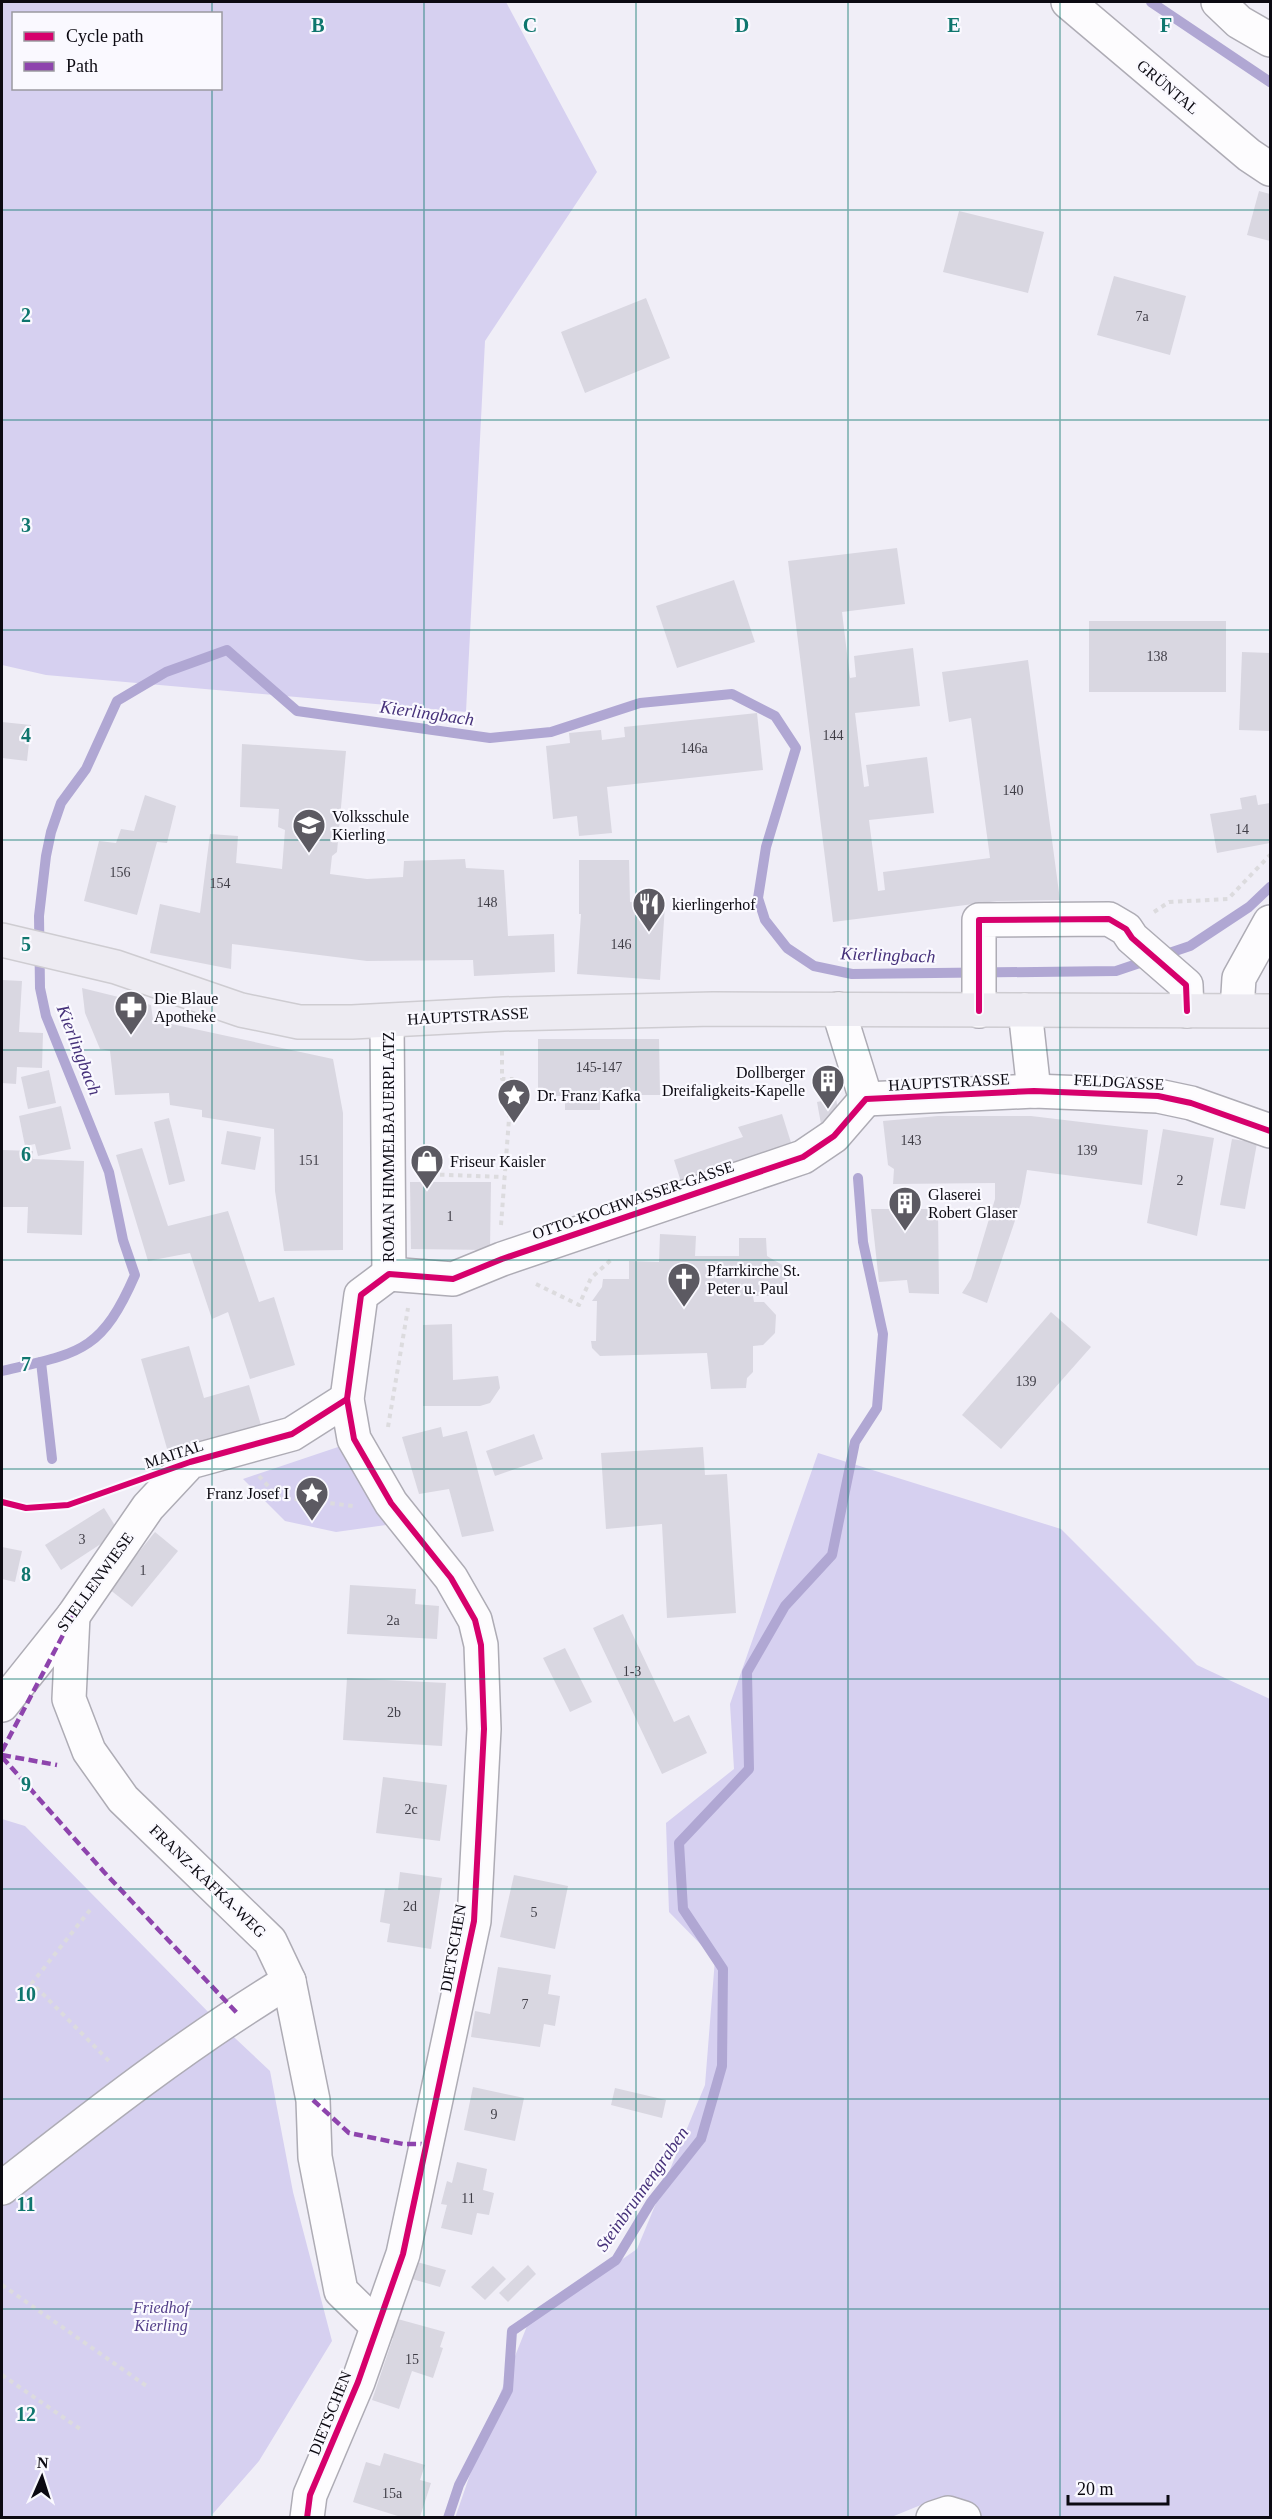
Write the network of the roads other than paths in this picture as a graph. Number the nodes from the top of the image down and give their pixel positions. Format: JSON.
{"nodes":[{"id":1,"x":1068,"y":2,"type":"edge"},
{"id":2,"x":1218,"y":2,"type":"edge"},
{"id":3,"x":1270,"y":40,"type":"edge"},
{"id":4,"x":1270,"y":169,"type":"edge"},
{"id":5,"x":1270,"y":922,"type":"edge"},
{"id":6,"x":10,"y":941,"type":"edge"},
{"id":7,"x":979,"y":998,"type":"junction"},
{"id":8,"x":838,"y":1009,"type":"junction"},
{"id":9,"x":1025,"y":1010,"type":"junction"},
{"id":10,"x":1237,"y":1010,"type":"junction"},
{"id":11,"x":1187,"y":1011,"type":"junction"},
{"id":12,"x":1270,"y":1011,"type":"edge"},
{"id":13,"x":387,"y":1021,"type":"junction"},
{"id":14,"x":1034,"y":1091,"type":"junction"},
{"id":15,"x":866,"y":1099,"type":"junction"},
{"id":16,"x":1270,"y":1131,"type":"edge"},
{"id":17,"x":388,"y":1274,"type":"junction"},
{"id":18,"x":347,"y":1399,"type":"junction"},
{"id":19,"x":190,"y":1462,"type":"joint"},
{"id":20,"x":73,"y":1616,"type":"junction"},
{"id":21,"x":2,"y":1705,"type":"edge"},
{"id":22,"x":290,"y":1981,"type":"junction"},
{"id":23,"x":2,"y":2188,"type":"edge"},
{"id":24,"x":377,"y":2326,"type":"junction"},
{"id":25,"x":307,"y":2517,"type":"edge"},
{"id":26,"x":933,"y":2517,"type":"edge"},
{"id":27,"x":964,"y":2517,"type":"edge"}],
"edges":[{"from":1,"to":4,"type":"street","name":"GRÜNTAL"},
{"from":2,"to":3,"type":"street"},
{"from":5,"to":10,"type":"street"},
{"from":6,"to":13,"type":"main road","name":"HAUPTSTRASSE"},
{"from":7,"to":8,"type":"main road","name":"HAUPTSTRASSE"},
{"from":7,"to":9,"type":"main road","name":"HAUPTSTRASSE"},
{"from":7,"to":11,"type":"street"},
{"from":8,"to":13,"type":"main road","name":"HAUPTSTRASSE"},
{"from":8,"to":15,"type":"street"},
{"from":9,"to":11,"type":"main road","name":"HAUPTSTRASSE"},
{"from":9,"to":14,"type":"street"},
{"from":10,"to":11,"type":"main road","name":"HAUPTSTRASSE"},
{"from":10,"to":12,"type":"main road","name":"HAUPTSTRASSE"},
{"from":13,"to":17,"type":"street","name":"ROMAN HIMMELBAUERPLATZ"},
{"from":14,"to":15,"type":"street","name":"HAUPTSTRASSE"},
{"from":14,"to":16,"type":"street","name":"FELDGASSE"},
{"from":15,"to":17,"type":"street","name":"OTTO-KOCHWASSER-GASSE"},
{"from":17,"to":18,"type":"street","name":"DIETSCHEN"},
{"from":18,"to":19,"type":"street","name":"MAITAL"},
{"from":18,"to":24,"type":"street","name":"DIETSCHEN"},
{"from":19,"to":20,"type":"street","name":"STELLENWIESE"},
{"from":20,"to":21,"type":"street","name":"STELLENWIESE"},
{"from":20,"to":22,"type":"street","name":"FRANZ-KAFKA-WEG"},
{"from":22,"to":23,"type":"street"},
{"from":22,"to":24,"type":"street","name":"FRANZ-KAFKA-WEG"},
{"from":24,"to":25,"type":"street","name":"DIETSCHEN"},
{"from":26,"to":27,"type":"street"}]}
